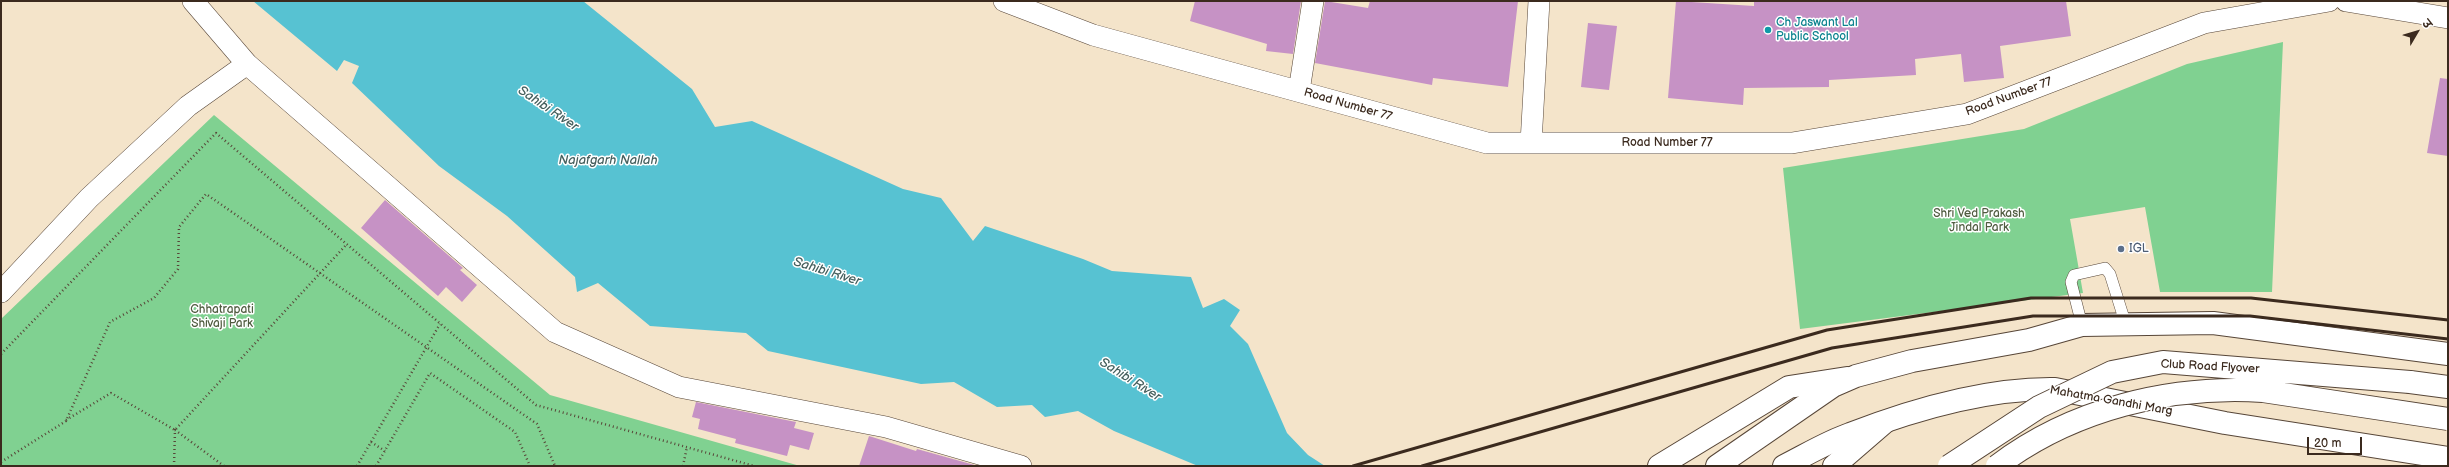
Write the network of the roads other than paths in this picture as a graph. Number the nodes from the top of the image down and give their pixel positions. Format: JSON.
{"nodes":[{"id":1,"x":192,"y":1,"type":"edge"},
{"id":2,"x":1004,"y":1,"type":"edge"},
{"id":3,"x":1313,"y":1,"type":"edge"},
{"id":4,"x":1539,"y":1,"type":"edge"},
{"id":5,"x":2329,"y":1,"type":"edge"},
{"id":6,"x":2346,"y":1,"type":"edge"},
{"id":7,"x":2448,"y":18,"type":"edge"},
{"id":8,"x":247,"y":64,"type":"junction"},
{"id":9,"x":1299,"y":91,"type":"junction"},
{"id":10,"x":1531,"y":143,"type":"junction"},
{"id":11,"x":1,"y":292,"type":"edge"},
{"id":12,"x":2082,"y":325,"type":"junction"},
{"id":13,"x":2126,"y":325,"type":"junction"},
{"id":14,"x":2448,"y":354,"type":"edge"},
{"id":15,"x":1856,"y":376,"type":"junction"},
{"id":16,"x":2448,"y":387,"type":"edge"},
{"id":17,"x":2448,"y":419,"type":"edge"},
{"id":18,"x":1885,"y":422,"type":"junction"},
{"id":19,"x":2448,"y":458,"type":"edge"},
{"id":20,"x":1021,"y":466,"type":"edge"},
{"id":21,"x":1659,"y":466,"type":"edge"},
{"id":22,"x":1717,"y":466,"type":"edge"},
{"id":23,"x":1784,"y":466,"type":"edge"},
{"id":24,"x":1834,"y":466,"type":"edge"},
{"id":25,"x":1949,"y":466,"type":"edge"},
{"id":26,"x":1997,"y":466,"type":"edge"}],
"edges":[{"from":1,"to":8,"type":"street"},
{"from":2,"to":9,"type":"street","name":"Road Number 77"},
{"from":3,"to":9,"type":"street"},
{"from":4,"to":10,"type":"street"},
{"from":5,"to":10,"type":"street","name":"Road Number 77"},
{"from":6,"to":7,"type":"street"},
{"from":8,"to":11,"type":"street"},
{"from":8,"to":20,"type":"street"},
{"from":9,"to":10,"type":"street","name":"Road Number 77"},
{"from":12,"to":13,"type":"main road"},
{"from":12,"to":13,"type":"lane"},
{"from":12,"to":15,"type":"main road"},
{"from":13,"to":14,"type":"main road"},
{"from":15,"to":21,"type":"main road"},
{"from":15,"to":22,"type":"main road"},
{"from":16,"to":25,"type":"main road","name":"Club Road Flyover","bridge":true},
{"from":17,"to":26,"type":"main road","name":"Club Road Flyover","bridge":true},
{"from":18,"to":19,"type":"main road","name":"Mahatma Gandhi Marg"},
{"from":18,"to":23,"type":"main road","name":"Mahatma Gandhi Marg"},
{"from":18,"to":24,"type":"main road"}]}
